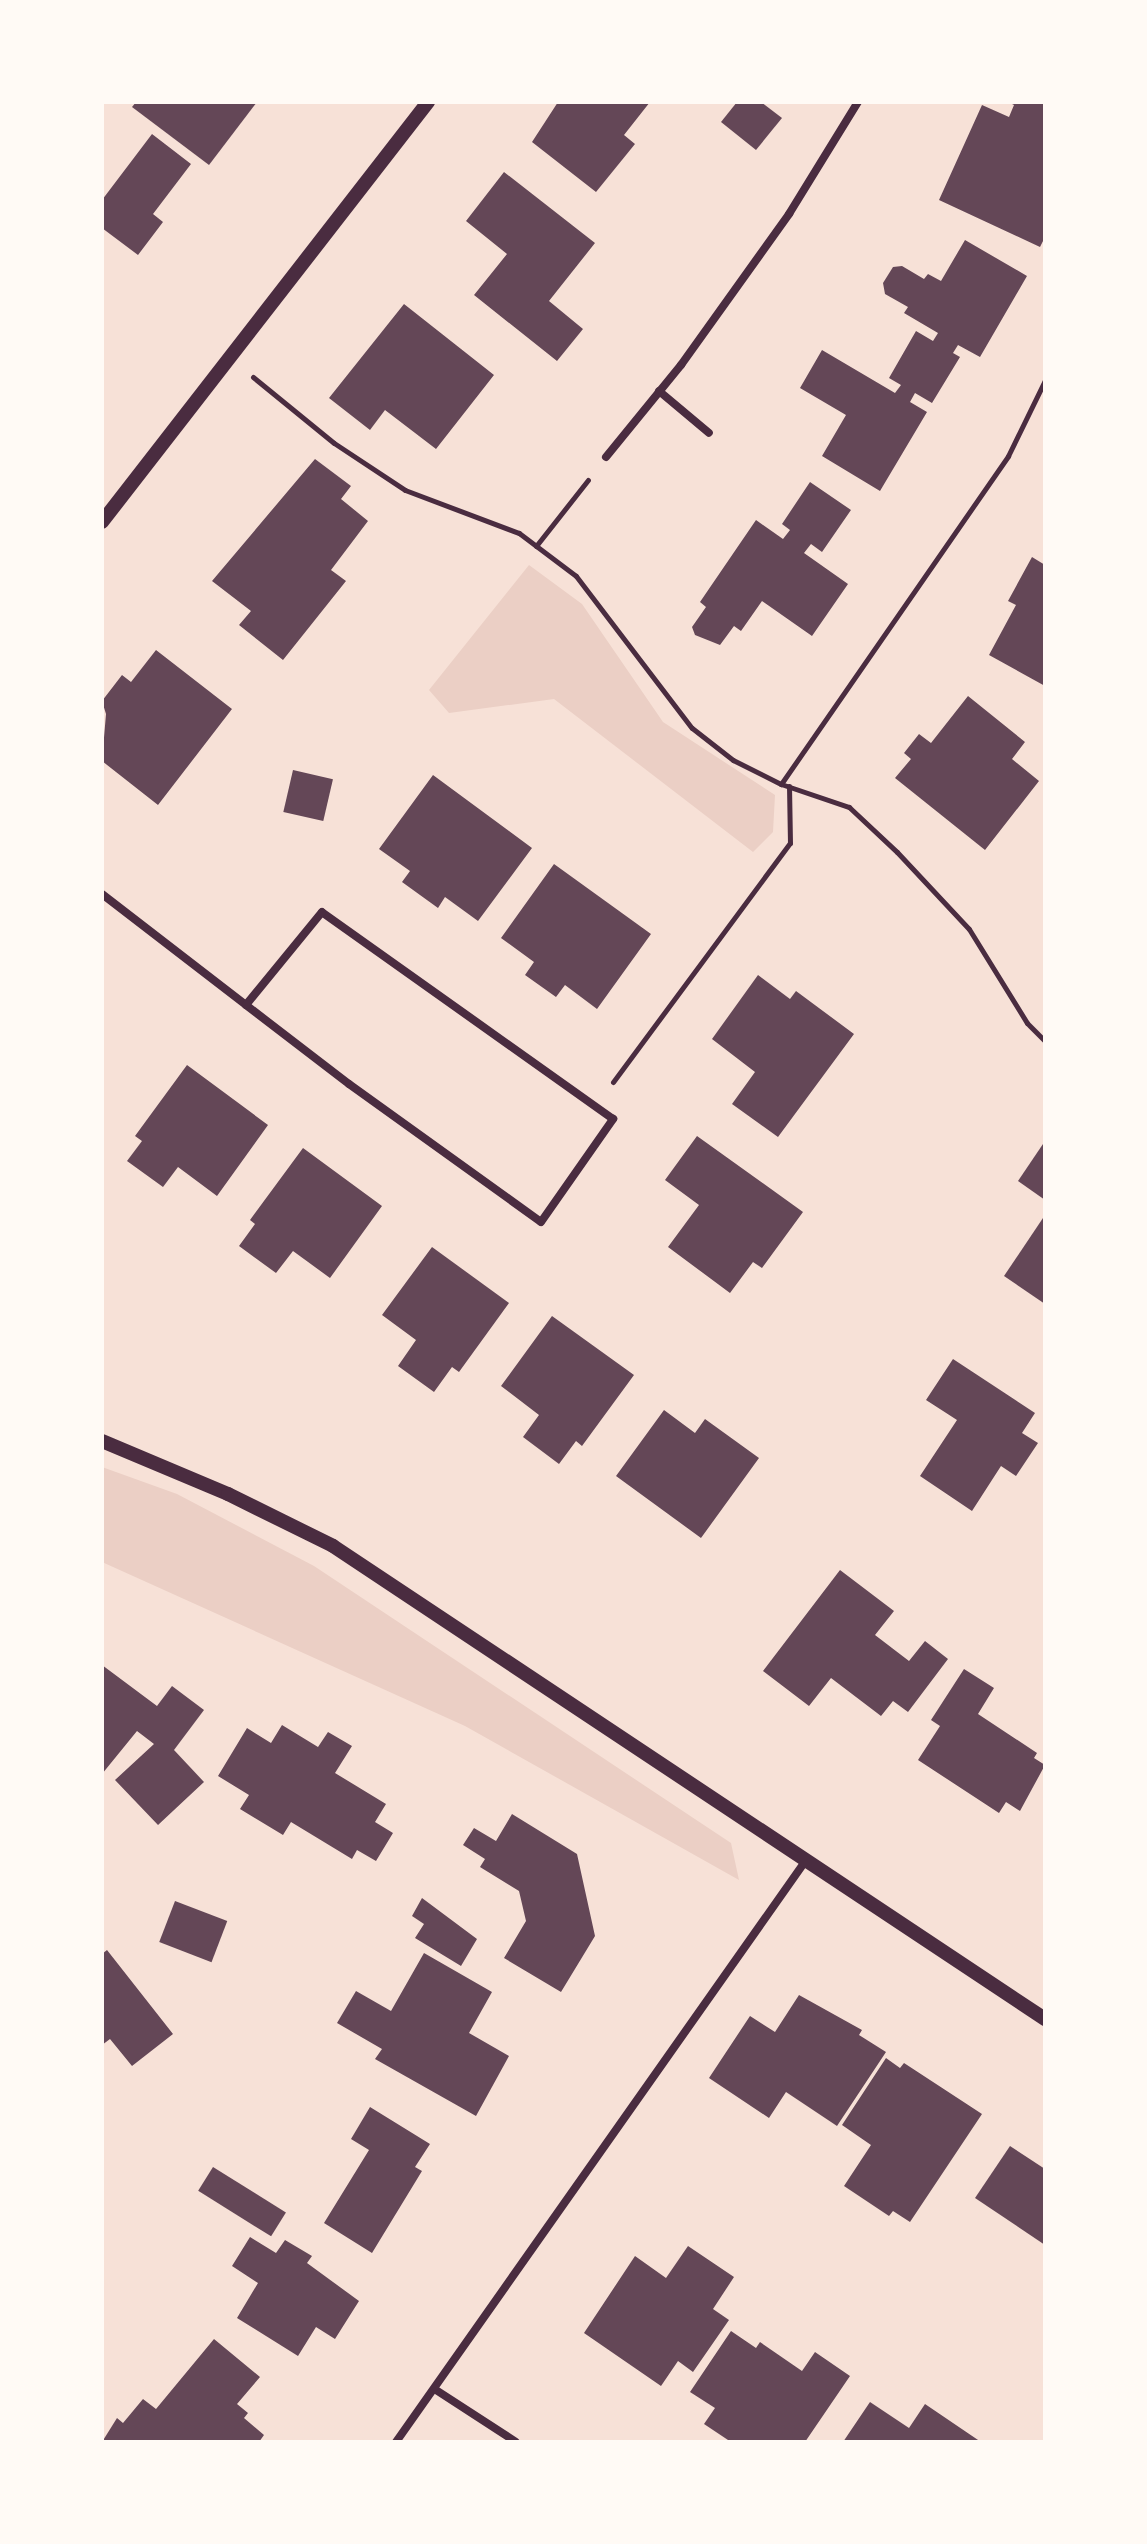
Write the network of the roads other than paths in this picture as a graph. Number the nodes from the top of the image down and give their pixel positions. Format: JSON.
{"nodes":[{"id":1,"x":428,"y":102,"type":"edge"},
{"id":2,"x":858,"y":102,"type":"edge"},
{"id":3,"x":659,"y":391,"type":"junction"},
{"id":4,"x":709,"y":433,"type":"dead end"},
{"id":5,"x":606,"y":457,"type":"road end"},
{"id":6,"x":102,"y":522,"type":"edge"},
{"id":7,"x":102,"y":894,"type":"edge"},
{"id":8,"x":246,"y":1005,"type":"junction"},
{"id":9,"x":102,"y":1441,"type":"edge"},
{"id":10,"x":804,"y":1863,"type":"junction"},
{"id":11,"x":1045,"y":2019,"type":"edge"},
{"id":12,"x":436,"y":2390,"type":"junction"},
{"id":13,"x":396,"y":2442,"type":"edge"},
{"id":14,"x":516,"y":2442,"type":"edge"}],
"edges":[{"from":1,"to":6,"type":"street"},
{"from":2,"to":3,"type":"street"},
{"from":3,"to":4,"type":"street"},
{"from":3,"to":5,"type":"street"},
{"from":7,"to":8,"type":"street"},
{"from":8,"to":8,"type":"street"},
{"from":9,"to":10,"type":"street"},
{"from":10,"to":11,"type":"street"},
{"from":10,"to":12,"type":"street"},
{"from":12,"to":13,"type":"street"},
{"from":12,"to":14,"type":"street"}]}
